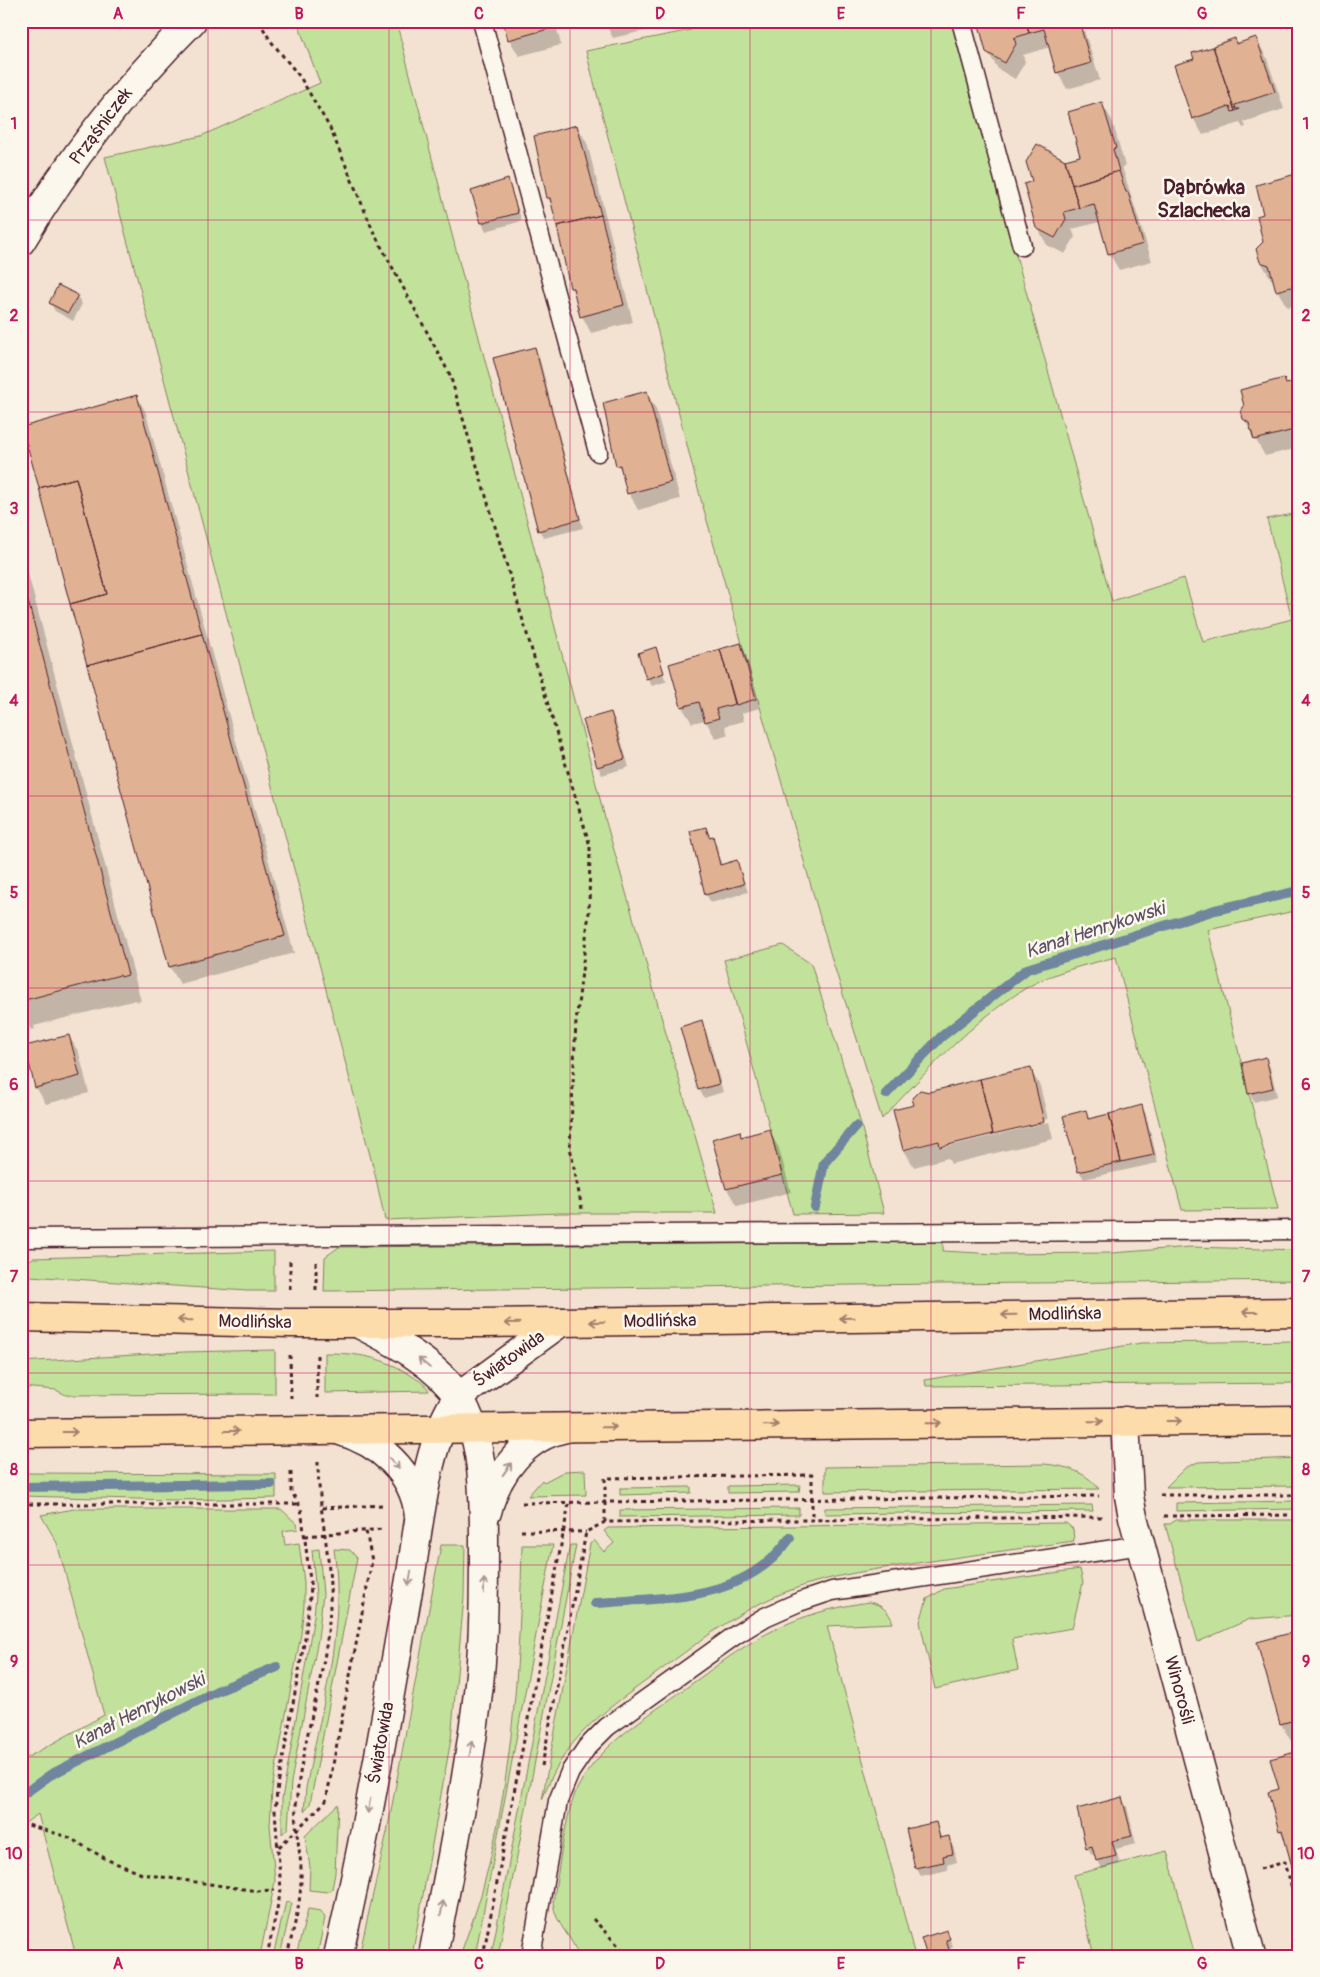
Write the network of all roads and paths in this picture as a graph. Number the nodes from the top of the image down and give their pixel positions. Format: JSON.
{"nodes":[{"id":1,"x":192,"y":21,"type":"edge"},
{"id":2,"x":258,"y":21,"type":"edge"},
{"id":3,"x":482,"y":21,"type":"edge"},
{"id":4,"x":961,"y":21,"type":"edge"},
{"id":5,"x":21,"y":241,"type":"edge"},
{"id":6,"x":1022,"y":246,"type":"dead end"},
{"id":7,"x":598,"y":452,"type":"dead end"},
{"id":8,"x":1299,"y":1230,"type":"edge"},
{"id":9,"x":593,"y":1235,"type":"junction"},
{"id":10,"x":315,"y":1237,"type":"junction"},
{"id":11,"x":21,"y":1238,"type":"edge"},
{"id":12,"x":290,"y":1238,"type":"junction"},
{"id":13,"x":290,"y":1295,"type":"dead end"},
{"id":14,"x":316,"y":1296,"type":"dead end"},
{"id":15,"x":1299,"y":1312,"type":"edge"},
{"id":16,"x":21,"y":1317,"type":"edge"},
{"id":17,"x":561,"y":1322,"type":"junction"},
{"id":18,"x":357,"y":1323,"type":"junction"},
{"id":19,"x":290,"y":1349,"type":"dead end"},
{"id":20,"x":317,"y":1349,"type":"dead end"},
{"id":21,"x":458,"y":1397,"type":"junction"},
{"id":22,"x":290,"y":1398,"type":"dead end"},
{"id":23,"x":317,"y":1398,"type":"dead end"},
{"id":24,"x":1299,"y":1420,"type":"edge"},
{"id":25,"x":1125,"y":1421,"type":"junction"},
{"id":26,"x":571,"y":1427,"type":"junction"},
{"id":27,"x":440,"y":1428,"type":"junction"},
{"id":28,"x":472,"y":1429,"type":"junction"},
{"id":29,"x":338,"y":1430,"type":"junction"},
{"id":30,"x":21,"y":1433,"type":"edge"},
{"id":31,"x":291,"y":1469,"type":"dead end"},
{"id":32,"x":318,"y":1470,"type":"dead end"},
{"id":33,"x":1155,"y":1495,"type":"dead end"},
{"id":34,"x":1299,"y":1495,"type":"edge"},
{"id":35,"x":1102,"y":1496,"type":"dead end"},
{"id":36,"x":812,"y":1499,"type":"junction"},
{"id":37,"x":605,"y":1502,"type":"junction"},
{"id":38,"x":524,"y":1503,"type":"dead end"},
{"id":39,"x":569,"y":1503,"type":"junction"},
{"id":40,"x":21,"y":1504,"type":"edge"},
{"id":41,"x":298,"y":1504,"type":"junction"},
{"id":42,"x":373,"y":1506,"type":"dead end"},
{"id":43,"x":322,"y":1508,"type":"junction"},
{"id":44,"x":1299,"y":1515,"type":"edge"},
{"id":45,"x":1158,"y":1516,"type":"dead end"},
{"id":46,"x":1110,"y":1517,"type":"dead end"},
{"id":47,"x":812,"y":1520,"type":"junction"},
{"id":48,"x":605,"y":1522,"type":"junction"},
{"id":49,"x":383,"y":1529,"type":"dead end"},
{"id":50,"x":419,"y":1530,"type":"junction"},
{"id":51,"x":520,"y":1530,"type":"dead end"},
{"id":52,"x":366,"y":1531,"type":"junction"},
{"id":53,"x":484,"y":1531,"type":"junction"},
{"id":54,"x":563,"y":1531,"type":"junction"},
{"id":55,"x":586,"y":1532,"type":"junction"},
{"id":56,"x":324,"y":1534,"type":"junction"},
{"id":57,"x":305,"y":1536,"type":"junction"},
{"id":58,"x":1141,"y":1545,"type":"junction"},
{"id":59,"x":540,"y":1773,"type":"dead end"},
{"id":60,"x":21,"y":1823,"type":"edge"},
{"id":61,"x":297,"y":1830,"type":"junction"},
{"id":62,"x":279,"y":1847,"type":"junction"},
{"id":63,"x":1255,"y":1870,"type":"dead end"},
{"id":64,"x":275,"y":1890,"type":"dead end"},
{"id":65,"x":1299,"y":1915,"type":"edge"},
{"id":66,"x":594,"y":1920,"type":"dead end"},
{"id":67,"x":1299,"y":1951,"type":"edge"},
{"id":68,"x":267,"y":1956,"type":"edge"},
{"id":69,"x":287,"y":1956,"type":"edge"},
{"id":70,"x":338,"y":1956,"type":"edge"},
{"id":71,"x":433,"y":1956,"type":"edge"},
{"id":72,"x":483,"y":1956,"type":"edge"},
{"id":73,"x":532,"y":1956,"type":"edge"},
{"id":74,"x":628,"y":1956,"type":"edge"},
{"id":75,"x":1251,"y":1956,"type":"edge"},
{"id":76,"x":1280,"y":1956,"type":"edge"}],
"edges":[{"from":1,"to":5,"type":"street","name":"Prząśniczek"},
{"from":2,"to":9,"type":"path"},
{"from":3,"to":7,"type":"lane"},
{"from":4,"to":6,"type":"lane"},
{"from":8,"to":9,"type":"lane"},
{"from":9,"to":10,"type":"lane"},
{"from":10,"to":12,"type":"lane"},
{"from":10,"to":14,"type":"path"},
{"from":11,"to":12,"type":"lane"},
{"from":12,"to":13,"type":"path"},
{"from":15,"to":17,"type":"main road","name":"Modlińska","one_way":true},
{"from":18,"to":16,"type":"main road","name":"Modlińska","one_way":true},
{"from":17,"to":18,"type":"main road","name":"Modlińska","one_way":true},
{"from":17,"to":21,"type":"street","name":"Światowida"},
{"from":21,"to":18,"type":"street","name":"Światowida","one_way":true},
{"from":19,"to":22,"type":"path"},
{"from":20,"to":23,"type":"path"},
{"from":21,"to":27,"type":"street","name":"Światowida"},
{"from":21,"to":28,"type":"street","name":"Światowida"},
{"from":25,"to":24,"type":"main road","one_way":true},
{"from":26,"to":25,"type":"main road","one_way":true},
{"from":25,"to":58,"type":"street","name":"Winorośli"},
{"from":26,"to":28,"type":"main road"},
{"from":53,"to":26,"type":"street","name":"Światowida","one_way":true},
{"from":27,"to":28,"type":"main road"},
{"from":27,"to":29,"type":"main road"},
{"from":27,"to":50,"type":"street","name":"Światowida"},
{"from":28,"to":53,"type":"street","name":"Światowida"},
{"from":30,"to":29,"type":"main road","one_way":true},
{"from":29,"to":50,"type":"street","name":"Światowida","one_way":true},
{"from":31,"to":41,"type":"path"},
{"from":32,"to":43,"type":"path"},
{"from":33,"to":34,"type":"path"},
{"from":35,"to":36,"type":"path"},
{"from":36,"to":37,"type":"path"},
{"from":36,"to":37,"type":"path"},
{"from":36,"to":47,"type":"path"},
{"from":37,"to":39,"type":"path"},
{"from":37,"to":48,"type":"path"},
{"from":38,"to":39,"type":"path"},
{"from":39,"to":54,"type":"path"},
{"from":40,"to":41,"type":"path"},
{"from":41,"to":57,"type":"path"},
{"from":42,"to":43,"type":"path"},
{"from":43,"to":56,"type":"path"},
{"from":44,"to":45,"type":"path"},
{"from":46,"to":47,"type":"path"},
{"from":47,"to":48,"type":"path"},
{"from":48,"to":55,"type":"path"},
{"from":49,"to":52,"type":"path"},
{"from":50,"to":70,"type":"street","name":"Światowida","one_way":true},
{"from":51,"to":54,"type":"path"},
{"from":52,"to":56,"type":"path"},
{"from":52,"to":61,"type":"path"},
{"from":71,"to":53,"type":"street","name":"Światowida","one_way":true},
{"from":54,"to":55,"type":"path"},
{"from":54,"to":72,"type":"path"},
{"from":55,"to":59,"type":"path"},
{"from":56,"to":57,"type":"path"},
{"from":56,"to":61,"type":"path"},
{"from":57,"to":62,"type":"path"},
{"from":58,"to":73,"type":"lane"},
{"from":58,"to":75,"type":"street","name":"Winorośli"},
{"from":60,"to":64,"type":"path"},
{"from":61,"to":62,"type":"path"},
{"from":61,"to":69,"type":"path"},
{"from":62,"to":68,"type":"path"},
{"from":63,"to":65,"type":"path"},
{"from":66,"to":74,"type":"path"},
{"from":67,"to":76,"type":"path"}]}
